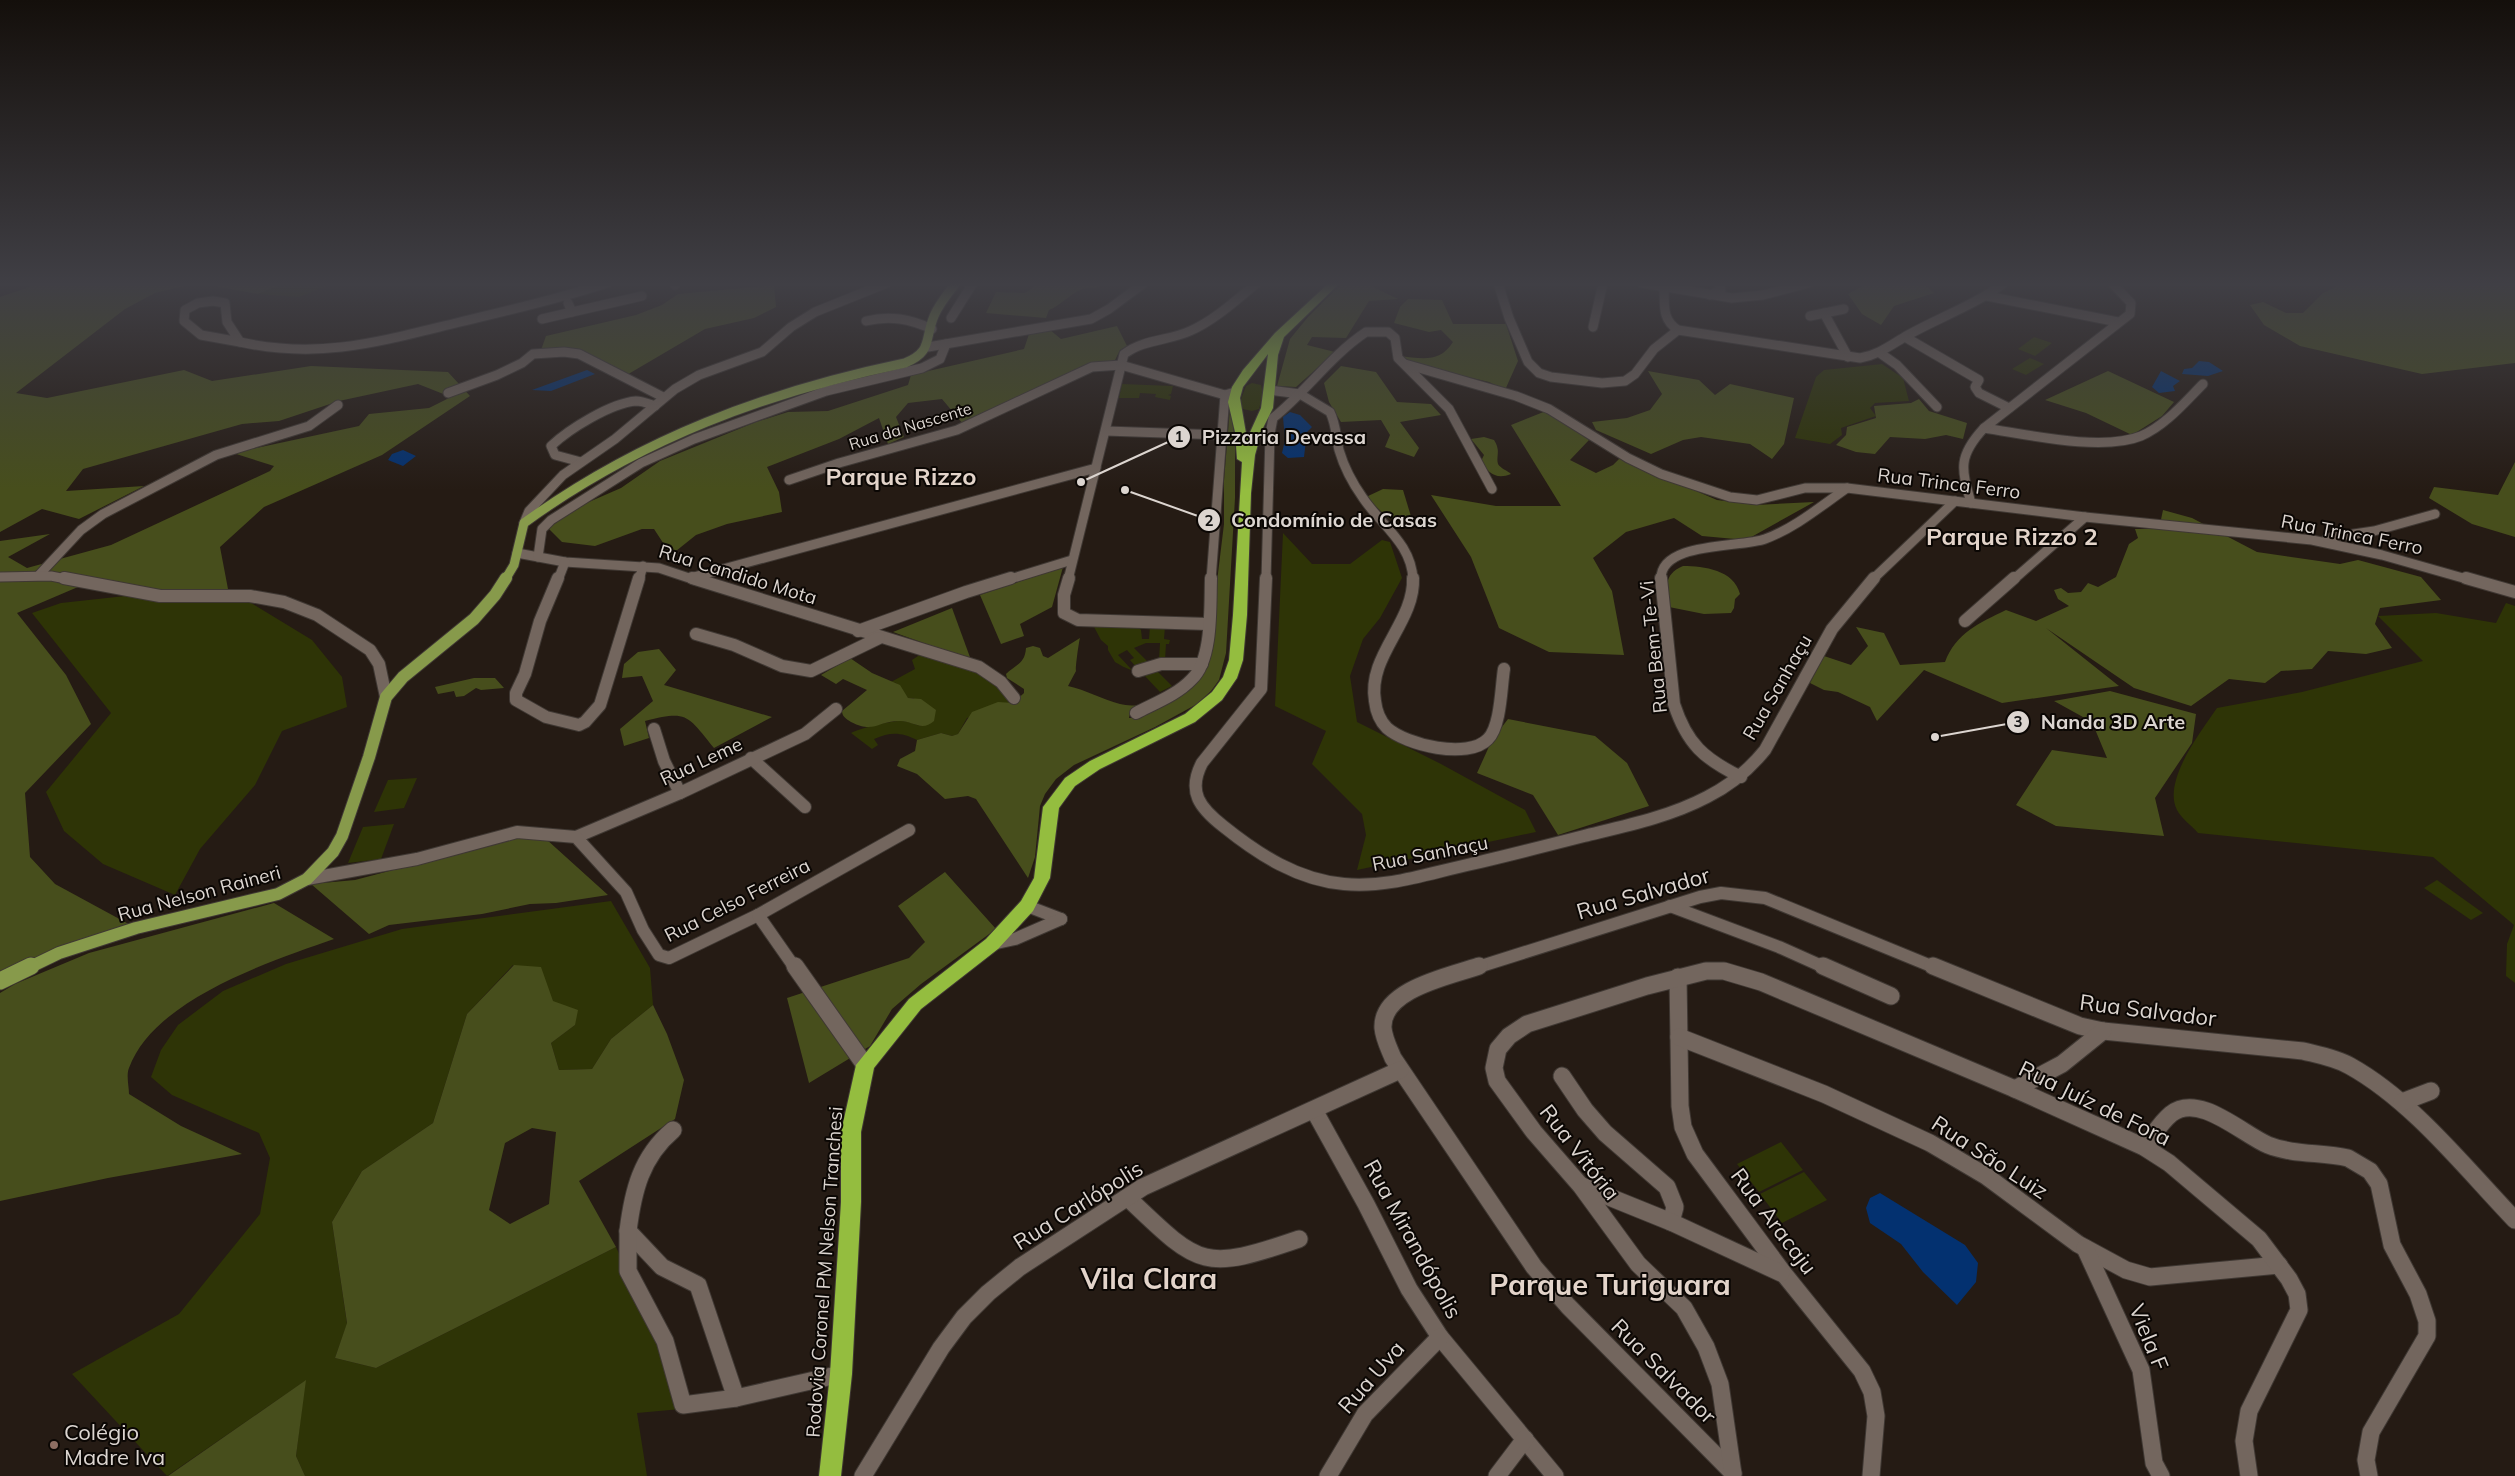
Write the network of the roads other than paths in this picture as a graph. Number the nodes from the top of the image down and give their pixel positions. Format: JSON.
{"nodes":[{"id":1,"x":762,"y":352,"type":"edge"},
{"id":2,"x":924,"y":352,"type":"edge"},
{"id":3,"x":943,"y":352,"type":"edge"},
{"id":4,"x":1127,"y":352,"type":"edge"},
{"id":5,"x":1265,"y":352,"type":"edge"},
{"id":6,"x":1274,"y":352,"type":"edge"},
{"id":7,"x":1343,"y":352,"type":"edge"},
{"id":8,"x":1395,"y":352,"type":"edge"},
{"id":9,"x":1524,"y":352,"type":"edge"},
{"id":10,"x":1652,"y":352,"type":"edge"},
{"id":11,"x":1816,"y":352,"type":"edge"},
{"id":12,"x":1845,"y":352,"type":"edge"},
{"id":13,"x":1931,"y":352,"type":"edge"},
{"id":14,"x":2080,"y":352,"type":"edge"},
{"id":15,"x":1880,"y":353,"type":"joint"},
{"id":16,"x":1848,"y":357,"type":"junction"},
{"id":17,"x":1402,"y":363,"type":"junction"},
{"id":18,"x":1121,"y":365,"type":"junction"},
{"id":19,"x":2203,"y":384,"type":"dead end"},
{"id":20,"x":1233,"y":390,"type":"junction"},
{"id":21,"x":1268,"y":392,"type":"junction"},
{"id":22,"x":448,"y":393,"type":"dead end"},
{"id":23,"x":1292,"y":396,"type":"junction"},
{"id":24,"x":664,"y":397,"type":"junction"},
{"id":25,"x":338,"y":405,"type":"dead end"},
{"id":26,"x":654,"y":406,"type":"junction"},
{"id":27,"x":1234,"y":406,"type":"junction"},
{"id":28,"x":1936,"y":407,"type":"dead end"},
{"id":29,"x":2009,"y":408,"type":"junction"},
{"id":30,"x":1254,"y":413,"type":"junction"},
{"id":31,"x":1984,"y":428,"type":"junction"},
{"id":32,"x":1106,"y":431,"type":"junction"},
{"id":33,"x":1222,"y":435,"type":"junction"},
{"id":34,"x":581,"y":462,"type":"junction"},
{"id":35,"x":1096,"y":468,"type":"junction"},
{"id":36,"x":788,"y":480,"type":"dead end"},
{"id":37,"x":1847,"y":488,"type":"junction"},
{"id":38,"x":1492,"y":489,"type":"dead end"},
{"id":39,"x":1245,"y":493,"type":"junction"},
{"id":40,"x":1954,"y":501,"type":"junction"},
{"id":41,"x":1971,"y":503,"type":"junction"},
{"id":42,"x":2435,"y":514,"type":"dead end"},
{"id":43,"x":2085,"y":517,"type":"junction"},
{"id":44,"x":524,"y":523,"type":"junction"},
{"id":45,"x":2312,"y":540,"type":"junction"},
{"id":46,"x":517,"y":554,"type":"junction"},
{"id":47,"x":538,"y":557,"type":"junction"},
{"id":48,"x":1072,"y":560,"type":"junction"},
{"id":49,"x":565,"y":562,"type":"junction"},
{"id":50,"x":643,"y":566,"type":"junction"},
{"id":51,"x":40,"y":575,"type":"junction"},
{"id":52,"x":0,"y":577,"type":"edge"},
{"id":53,"x":690,"y":578,"type":"junction"},
{"id":54,"x":2515,"y":592,"type":"edge"},
{"id":55,"x":1964,"y":621,"type":"dead end"},
{"id":56,"x":1208,"y":624,"type":"junction"},
{"id":57,"x":858,"y":631,"type":"junction"},
{"id":58,"x":696,"y":634,"type":"dead end"},
{"id":59,"x":879,"y":638,"type":"junction"},
{"id":60,"x":1202,"y":664,"type":"junction"},
{"id":61,"x":1504,"y":669,"type":"dead end"},
{"id":62,"x":1138,"y":671,"type":"dead end"},
{"id":63,"x":386,"y":697,"type":"junction"},
{"id":64,"x":1014,"y":698,"type":"dead end"},
{"id":65,"x":836,"y":709,"type":"dead end"},
{"id":66,"x":1136,"y":713,"type":"dead end"},
{"id":67,"x":654,"y":729,"type":"dead end"},
{"id":68,"x":751,"y":758,"type":"junction"},
{"id":69,"x":1742,"y":777,"type":"junction"},
{"id":70,"x":680,"y":793,"type":"junction"},
{"id":71,"x":805,"y":807,"type":"dead end"},
{"id":72,"x":909,"y":830,"type":"dead end"},
{"id":73,"x":576,"y":837,"type":"junction"},
{"id":74,"x":307,"y":879,"type":"junction"},
{"id":75,"x":1027,"y":906,"type":"junction"},
{"id":76,"x":1670,"y":906,"type":"junction"},
{"id":77,"x":758,"y":915,"type":"junction"},
{"id":78,"x":992,"y":944,"type":"junction"},
{"id":79,"x":1706,"y":972,"type":"joint"},
{"id":80,"x":1678,"y":977,"type":"junction"},
{"id":81,"x":0,"y":981,"type":"edge"},
{"id":82,"x":1891,"y":996,"type":"dead end"},
{"id":83,"x":2103,"y":1031,"type":"junction"},
{"id":84,"x":1679,"y":1037,"type":"junction"},
{"id":85,"x":865,"y":1065,"type":"junction"},
{"id":86,"x":1400,"y":1070,"type":"junction"},
{"id":87,"x":1562,"y":1076,"type":"dead end"},
{"id":88,"x":2016,"y":1089,"type":"junction"},
{"id":89,"x":2432,"y":1091,"type":"dead end"},
{"id":90,"x":2402,"y":1102,"type":"junction"},
{"id":91,"x":1314,"y":1110,"type":"junction"},
{"id":92,"x":673,"y":1130,"type":"dead end"},
{"id":93,"x":2144,"y":1147,"type":"junction"},
{"id":94,"x":1581,"y":1186,"type":"junction"},
{"id":95,"x":1128,"y":1198,"type":"junction"},
{"id":96,"x":2515,"y":1220,"type":"edge"},
{"id":97,"x":1671,"y":1222,"type":"junction"},
{"id":98,"x":628,"y":1231,"type":"junction"},
{"id":99,"x":1299,"y":1238,"type":"dead end"},
{"id":100,"x":2085,"y":1248,"type":"junction"},
{"id":101,"x":2280,"y":1265,"type":"junction"},
{"id":102,"x":1784,"y":1274,"type":"junction"},
{"id":103,"x":1440,"y":1337,"type":"junction"},
{"id":104,"x":841,"y":1374,"type":"junction"},
{"id":105,"x":736,"y":1398,"type":"junction"},
{"id":106,"x":1525,"y":1439,"type":"junction"},
{"id":107,"x":1733,"y":1474,"type":"edge"},
{"id":108,"x":830,"y":1476,"type":"edge"},
{"id":109,"x":863,"y":1476,"type":"edge"},
{"id":110,"x":1328,"y":1476,"type":"edge"},
{"id":111,"x":1497,"y":1476,"type":"edge"},
{"id":112,"x":1555,"y":1476,"type":"edge"},
{"id":113,"x":1871,"y":1476,"type":"edge"},
{"id":114,"x":2160,"y":1476,"type":"edge"},
{"id":115,"x":2250,"y":1476,"type":"edge"},
{"id":116,"x":2369,"y":1476,"type":"edge"}],
"edges":[{"from":1,"to":24,"type":"street"},
{"from":2,"to":44,"type":"main road"},
{"from":3,"to":47,"type":"street"},
{"from":4,"to":18,"type":"street"},
{"from":5,"to":20,"type":"highway"},
{"from":6,"to":21,"type":"highway","name":"Rodovia Coronel PM Nelson Tranchesi"},
{"from":7,"to":23,"type":"street","name":"Rua Sanhaçu"},
{"from":8,"to":17,"type":"street","name":"Rua Sanhaçu"},
{"from":9,"to":10,"type":"street"},
{"from":11,"to":16,"type":"street"},
{"from":12,"to":16,"type":"street"},
{"from":13,"to":29,"type":"street"},
{"from":14,"to":29,"type":"street"},
{"from":15,"to":16,"type":"street"},
{"from":15,"to":28,"type":"street"},
{"from":17,"to":37,"type":"street","name":"Rua Trinca Ferro"},
{"from":17,"to":38,"type":"street"},
{"from":18,"to":20,"type":"street"},
{"from":18,"to":32,"type":"street"},
{"from":18,"to":36,"type":"street","name":"Rua da Nascente"},
{"from":19,"to":31,"type":"street"},
{"from":20,"to":21,"type":"highway"},
{"from":20,"to":27,"type":"highway","name":"Rodovia Coronel PM Nelson Tranchesi"},
{"from":20,"to":33,"type":"street"},
{"from":21,"to":23,"type":"street"},
{"from":21,"to":30,"type":"highway","name":"Rodovia Coronel PM Nelson Tranchesi"},
{"from":22,"to":24,"type":"street"},
{"from":23,"to":30,"type":"street"},
{"from":23,"to":61,"type":"street"},
{"from":23,"to":69,"type":"street","name":"Rua Sanhaçu"},
{"from":24,"to":26,"type":"street"},
{"from":25,"to":51,"type":"street"},
{"from":26,"to":34,"type":"street"},
{"from":26,"to":34,"type":"street"},
{"from":27,"to":30,"type":"highway"},
{"from":27,"to":39,"type":"highway","name":"Rodovia Coronel PM Nelson Tranchesi"},
{"from":29,"to":31,"type":"street"},
{"from":30,"to":39,"type":"highway","name":"Rodovia Coronel PM Nelson Tranchesi"},
{"from":31,"to":41,"type":"street"},
{"from":32,"to":33,"type":"street"},
{"from":32,"to":35,"type":"street"},
{"from":33,"to":56,"type":"street"},
{"from":34,"to":44,"type":"street"},
{"from":35,"to":48,"type":"street"},
{"from":35,"to":53,"type":"street"},
{"from":37,"to":40,"type":"street","name":"Rua Trinca Ferro"},
{"from":37,"to":69,"type":"street","name":"Rua Bem-Te-Vi"},
{"from":39,"to":75,"type":"highway","name":"Rodovia Coronel PM Nelson Tranchesi"},
{"from":40,"to":41,"type":"street","name":"Rua Trinca Ferro"},
{"from":40,"to":69,"type":"street","name":"Rua Sanhaçu"},
{"from":41,"to":43,"type":"street","name":"Rua Trinca Ferro"},
{"from":42,"to":45,"type":"street"},
{"from":43,"to":45,"type":"street","name":"Rua Trinca Ferro"},
{"from":43,"to":55,"type":"street"},
{"from":44,"to":46,"type":"main road","name":"Rua Nelson Raineri"},
{"from":45,"to":54,"type":"street","name":"Rua Trinca Ferro"},
{"from":46,"to":47,"type":"street","name":"Rua Candido Mota"},
{"from":46,"to":63,"type":"main road","name":"Rua Nelson Raineri"},
{"from":47,"to":49,"type":"street","name":"Rua Candido Mota"},
{"from":48,"to":56,"type":"street"},
{"from":48,"to":57,"type":"street"},
{"from":49,"to":50,"type":"street","name":"Rua Candido Mota"},
{"from":49,"to":50,"type":"street"},
{"from":50,"to":53,"type":"street","name":"Rua Candido Mota"},
{"from":51,"to":52,"type":"street"},
{"from":51,"to":63,"type":"street"},
{"from":53,"to":57,"type":"street","name":"Rua Candido Mota"},
{"from":56,"to":60,"type":"street"},
{"from":57,"to":59,"type":"street","name":"Rua Candido Mota"},
{"from":58,"to":59,"type":"street"},
{"from":59,"to":64,"type":"street","name":"Rua Candido Mota"},
{"from":60,"to":62,"type":"street"},
{"from":60,"to":66,"type":"street"},
{"from":63,"to":74,"type":"main road","name":"Rua Nelson Raineri"},
{"from":65,"to":68,"type":"street","name":"Rua Leme"},
{"from":67,"to":70,"type":"street"},
{"from":68,"to":70,"type":"street","name":"Rua Leme"},
{"from":68,"to":71,"type":"street"},
{"from":70,"to":73,"type":"street","name":"Rua Leme"},
{"from":72,"to":77,"type":"street","name":"Rua Celso Ferreira"},
{"from":73,"to":74,"type":"street"},
{"from":73,"to":77,"type":"street","name":"Rua Celso Ferreira"},
{"from":74,"to":81,"type":"main road","name":"Rua Nelson Raineri"},
{"from":75,"to":78,"type":"highway","name":"Rodovia Coronel PM Nelson Tranchesi"},
{"from":75,"to":78,"type":"street"},
{"from":76,"to":82,"type":"street"},
{"from":76,"to":83,"type":"street","name":"Rua Salvador"},
{"from":76,"to":86,"type":"street","name":"Rua Salvador"},
{"from":77,"to":85,"type":"street"},
{"from":78,"to":85,"type":"highway","name":"Rodovia Coronel PM Nelson Tranchesi"},
{"from":79,"to":80,"type":"street","name":"Rua Vitória"},
{"from":79,"to":88,"type":"street","name":"Rua Juíz de Fora"},
{"from":80,"to":84,"type":"street","name":"Rua Aracaju"},
{"from":80,"to":94,"type":"street","name":"Rua Vitória"},
{"from":83,"to":88,"type":"street"},
{"from":83,"to":90,"type":"street","name":"Rua Salvador"},
{"from":84,"to":100,"type":"street","name":"Rua São Luiz"},
{"from":84,"to":102,"type":"street","name":"Rua Aracaju"},
{"from":85,"to":104,"type":"highway","name":"Rodovia Coronel PM Nelson Tranchesi"},
{"from":86,"to":91,"type":"street","name":"Rua Carlópolis"},
{"from":86,"to":107,"type":"street","name":"Rua Salvador"},
{"from":87,"to":97,"type":"street"},
{"from":88,"to":93,"type":"street","name":"Rua Juíz de Fora"},
{"from":89,"to":90,"type":"street"},
{"from":90,"to":96,"type":"street","name":"Rua Salvador"},
{"from":91,"to":95,"type":"street","name":"Rua Carlópolis"},
{"from":91,"to":103,"type":"street","name":"Rua Mirandópolis"},
{"from":92,"to":98,"type":"street"},
{"from":93,"to":101,"type":"street","name":"Rua Juíz de Fora"},
{"from":93,"to":116,"type":"street"},
{"from":94,"to":97,"type":"street"},
{"from":94,"to":107,"type":"street","name":"Rua Vitória"},
{"from":95,"to":99,"type":"street"},
{"from":95,"to":109,"type":"street","name":"Rua Carlópolis"},
{"from":97,"to":102,"type":"street"},
{"from":98,"to":105,"type":"street"},
{"from":98,"to":105,"type":"street"},
{"from":100,"to":101,"type":"street","name":"Rua São Luiz"},
{"from":100,"to":114,"type":"street","name":"Viela F"},
{"from":101,"to":115,"type":"street","name":"Rua Juíz de Fora"},
{"from":102,"to":113,"type":"street","name":"Rua Aracaju"},
{"from":103,"to":106,"type":"street","name":"Rua Mirandópolis"},
{"from":103,"to":110,"type":"street","name":"Rua Uva"},
{"from":104,"to":105,"type":"street"},
{"from":104,"to":108,"type":"highway","name":"Rodovia Coronel PM Nelson Tranchesi"},
{"from":106,"to":111,"type":"street"},
{"from":106,"to":112,"type":"street","name":"Rua Mirandópolis"}]}
